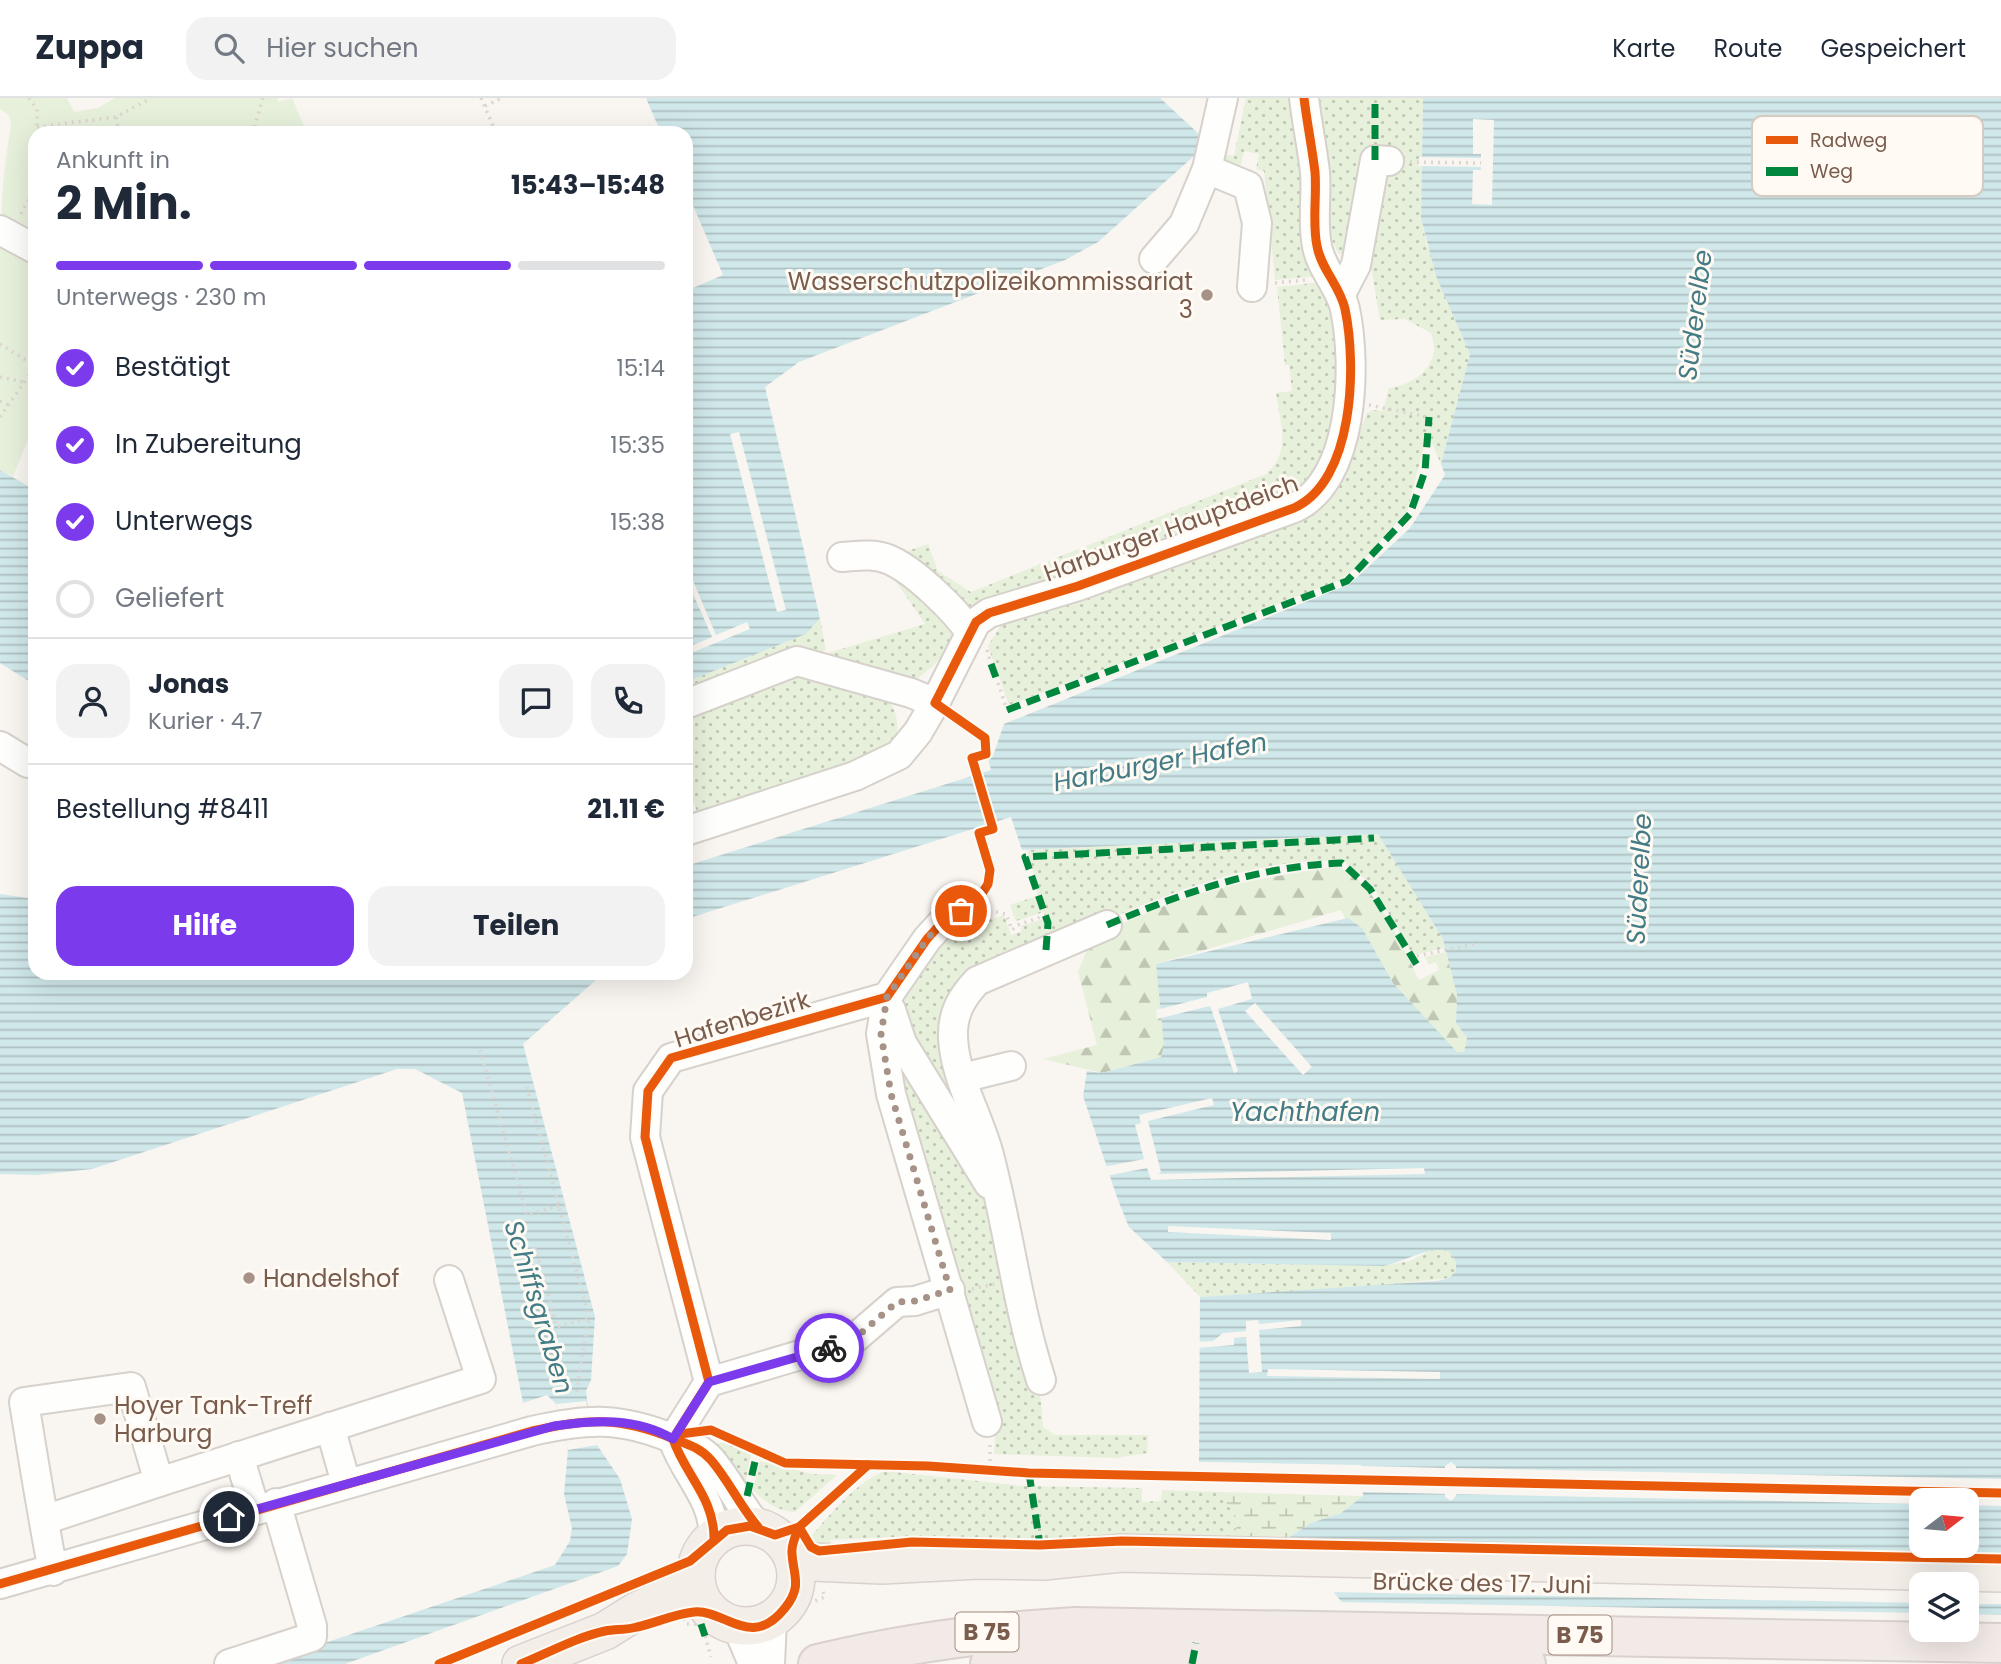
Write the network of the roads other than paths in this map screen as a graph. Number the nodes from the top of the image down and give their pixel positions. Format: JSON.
{"nodes":[{"id":1,"x":1223,"y":98,"type":"edge"},
{"id":2,"x":1304,"y":98,"type":"edge"},
{"id":3,"x":1389,"y":161,"type":"road end"},
{"id":4,"x":1207,"y":169,"type":"junction"},
{"id":5,"x":9,"y":224,"type":"edge"},
{"id":6,"x":28,"y":242,"type":"edge"},
{"id":7,"x":1154,"y":259,"type":"dead end"},
{"id":8,"x":1264,"y":285,"type":"road end"},
{"id":9,"x":1341,"y":294,"type":"junction"},
{"id":10,"x":842,"y":557,"type":"dead end"},
{"id":11,"x":978,"y":639,"type":"junction"},
{"id":12,"x":693,"y":701,"type":"edge"},
{"id":13,"x":935,"y":704,"type":"junction"},
{"id":14,"x":0,"y":746,"type":"edge"},
{"id":15,"x":28,"y":763,"type":"dead end"},
{"id":16,"x":693,"y":829,"type":"edge"},
{"id":17,"x":974,"y":906,"type":"dead end"},
{"id":18,"x":1107,"y":925,"type":"dead end"},
{"id":19,"x":887,"y":997,"type":"junction"},
{"id":20,"x":1011,"y":1066,"type":"dead end"},
{"id":21,"x":962,"y":1078,"type":"junction"},
{"id":22,"x":1000,"y":1212,"type":"junction"},
{"id":23,"x":449,"y":1280,"type":"dead end"},
{"id":24,"x":950,"y":1290,"type":"junction"},
{"id":25,"x":1041,"y":1380,"type":"dead end"},
{"id":26,"x":709,"y":1382,"type":"junction"},
{"id":27,"x":987,"y":1422,"type":"dead end"},
{"id":28,"x":330,"y":1427,"type":"junction"},
{"id":29,"x":673,"y":1439,"type":"junction"},
{"id":30,"x":239,"y":1456,"type":"junction"},
{"id":31,"x":159,"y":1482,"type":"junction"},
{"id":32,"x":346,"y":1483,"type":"junction"},
{"id":33,"x":266,"y":1506,"type":"junction"},
{"id":34,"x":44,"y":1520,"type":"junction"},
{"id":35,"x":781,"y":1536,"type":"junction"},
{"id":36,"x":714,"y":1538,"type":"junction"},
{"id":37,"x":882,"y":1565,"type":"junction"},
{"id":38,"x":1121,"y":1565,"type":"junction"},
{"id":39,"x":53,"y":1571,"type":"junction"},
{"id":40,"x":696,"y":1573,"type":"junction"},
{"id":41,"x":2001,"y":1573,"type":"edge"},
{"id":42,"x":0,"y":1584,"type":"edge"},
{"id":43,"x":1909,"y":1591,"type":"edge"},
{"id":44,"x":1979,"y":1592,"type":"edge"},
{"id":45,"x":2001,"y":1592,"type":"edge"},
{"id":46,"x":795,"y":1608,"type":"junction"},
{"id":47,"x":718,"y":1625,"type":"junction"},
{"id":48,"x":605,"y":1631,"type":"junction"},
{"id":49,"x":1159,"y":1642,"type":"junction"},
{"id":50,"x":2001,"y":1643,"type":"edge"},
{"id":51,"x":229,"y":1664,"type":"edge"},
{"id":52,"x":521,"y":1664,"type":"edge"},
{"id":53,"x":753,"y":1664,"type":"edge"},
{"id":54,"x":770,"y":1664,"type":"edge"},
{"id":55,"x":818,"y":1664,"type":"edge"},
{"id":56,"x":990,"y":1664,"type":"edge"},
{"id":57,"x":1526,"y":1664,"type":"edge"}],
"edges":[{"from":1,"to":4,"type":"street"},
{"from":2,"to":9,"type":"street","name":"Harburger Hauptdeich"},
{"from":3,"to":9,"type":"street"},
{"from":4,"to":7,"type":"street"},
{"from":4,"to":8,"type":"street"},
{"from":5,"to":6,"type":"street"},
{"from":9,"to":11,"type":"street","name":"Harburger Hauptdeich"},
{"from":10,"to":11,"type":"street"},
{"from":11,"to":13,"type":"street","name":"Harburger Hauptdeich"},
{"from":12,"to":13,"type":"street"},
{"from":13,"to":16,"type":"street","name":"Harburger Hauptdeich"},
{"from":14,"to":15,"type":"street"},
{"from":17,"to":19,"type":"street"},
{"from":18,"to":21,"type":"street"},
{"from":19,"to":22,"type":"street"},
{"from":19,"to":24,"type":"street"},
{"from":19,"to":26,"type":"street","name":"Hafenbezirk"},
{"from":20,"to":21,"type":"street"},
{"from":21,"to":22,"type":"street"},
{"from":22,"to":25,"type":"street"},
{"from":23,"to":28,"type":"street"},
{"from":24,"to":26,"type":"street"},
{"from":24,"to":27,"type":"street"},
{"from":26,"to":29,"type":"street"},
{"from":28,"to":30,"type":"street"},
{"from":28,"to":32,"type":"street"},
{"from":29,"to":32,"type":"street"},
{"from":29,"to":35,"type":"street"},
{"from":29,"to":36,"type":"street"},
{"from":30,"to":31,"type":"street"},
{"from":30,"to":33,"type":"street"},
{"from":31,"to":34,"type":"street"},
{"from":31,"to":34,"type":"street"},
{"from":32,"to":33,"type":"street"},
{"from":33,"to":39,"type":"street"},
{"from":33,"to":51,"type":"street"},
{"from":34,"to":39,"type":"street"},
{"from":35,"to":36,"type":"main road"},
{"from":35,"to":37,"type":"main road","name":"Brücke des 17. Juni"},
{"from":35,"to":46,"type":"main road"},
{"from":36,"to":40,"type":"main road"},
{"from":37,"to":38,"type":"main road","name":"Brücke des 17. Juni"},
{"from":37,"to":46,"type":"main road","name":"Brücke des 17. Juni"},
{"from":38,"to":41,"type":"main road","name":"Brücke des 17. Juni"},
{"from":38,"to":43,"type":"main road","name":"Brücke des 17. Juni"},
{"from":39,"to":42,"type":"street"},
{"from":40,"to":47,"type":"main road"},
{"from":40,"to":48,"type":"main road"},
{"from":44,"to":45,"type":"main road"},
{"from":46,"to":47,"type":"main road"},
{"from":46,"to":54,"type":"street"},
{"from":47,"to":48,"type":"main road"},
{"from":47,"to":53,"type":"street"},
{"from":48,"to":52,"type":"main road"},
{"from":49,"to":50,"type":"highway","number":"B 75"},
{"from":49,"to":55,"type":"highway","number":"B 75"},
{"from":49,"to":56,"type":"highway","number":"B 75"},
{"from":49,"to":57,"type":"highway","number":"B 75"}]}
